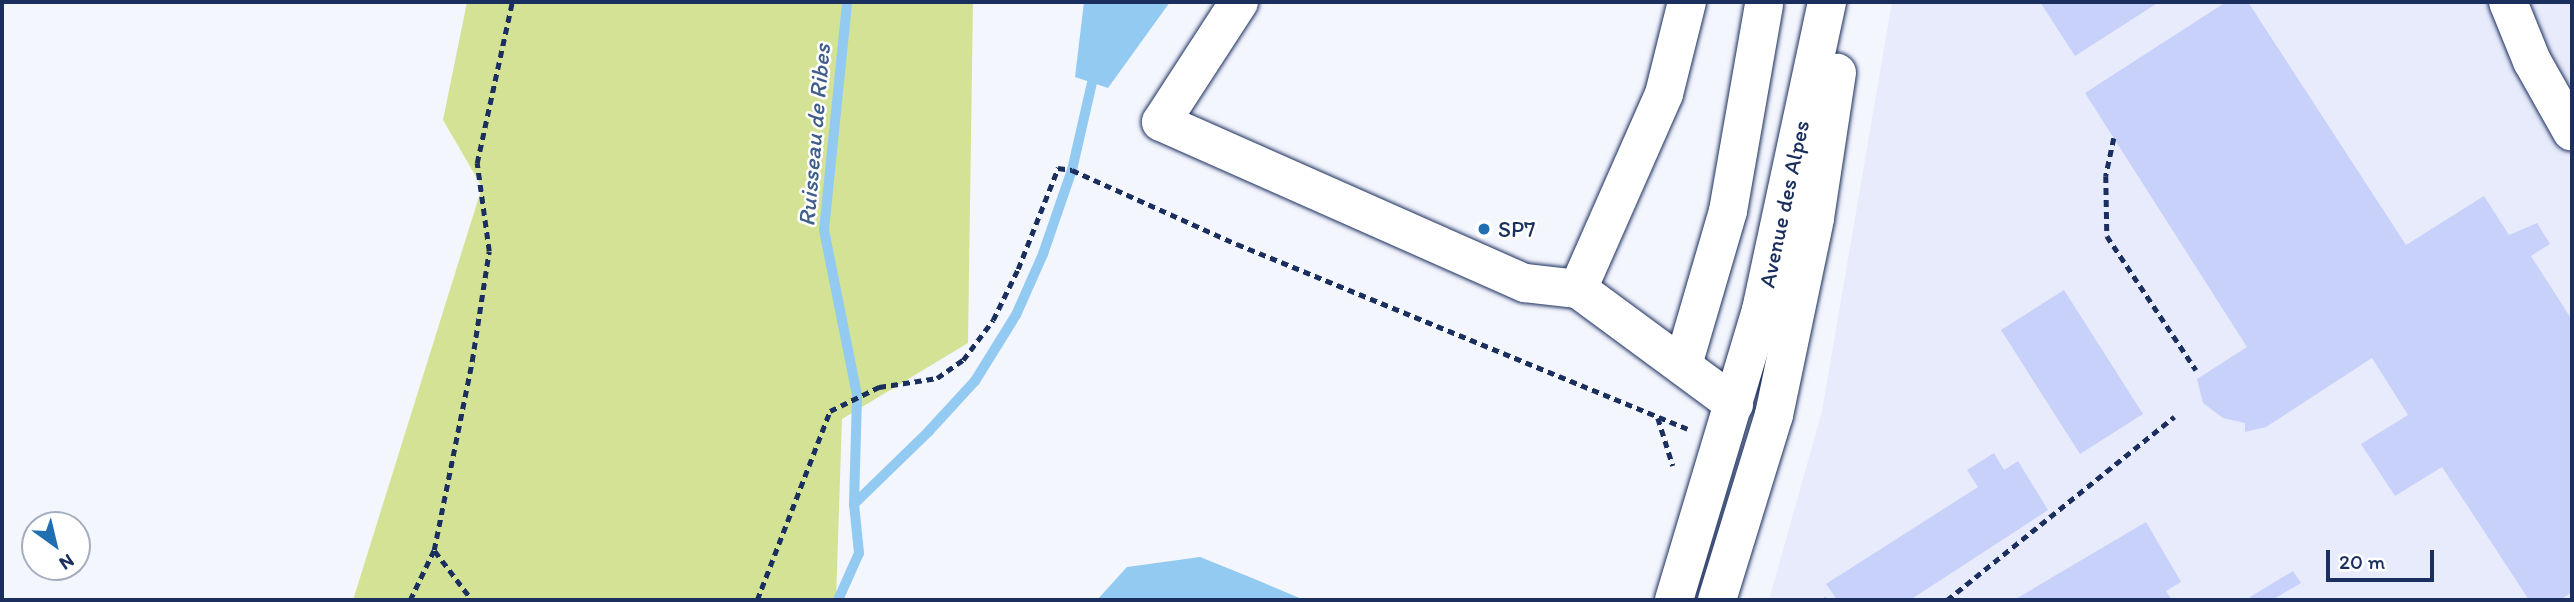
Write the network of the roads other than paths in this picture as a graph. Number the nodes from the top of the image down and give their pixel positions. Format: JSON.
{"nodes":[{"id":1,"x":1239,"y":2,"type":"edge"},
{"id":2,"x":1687,"y":2,"type":"edge"},
{"id":3,"x":1827,"y":2,"type":"edge"},
{"id":4,"x":1844,"y":2,"type":"edge"},
{"id":5,"x":2508,"y":2,"type":"edge"},
{"id":6,"x":1764,"y":5,"type":"dead end"},
{"id":7,"x":2572,"y":132,"type":"edge"},
{"id":8,"x":1578,"y":289,"type":"junction"},
{"id":9,"x":1790,"y":341,"type":"junction"},
{"id":10,"x":1683,"y":365,"type":"junction"},
{"id":11,"x":1734,"y":404,"type":"junction"},
{"id":12,"x":1733,"y":453,"type":"junction"},
{"id":13,"x":1744,"y":520,"type":"junction"},
{"id":14,"x":1692,"y":542,"type":"junction"},
{"id":15,"x":1674,"y":600,"type":"edge"},
{"id":16,"x":1700,"y":600,"type":"edge"},
{"id":17,"x":1717,"y":600,"type":"edge"}],
"edges":[{"from":1,"to":8,"type":"main road"},
{"from":2,"to":8,"type":"main road"},
{"from":3,"to":11,"type":"main road","name":"Avenue des Alpes"},
{"from":4,"to":9,"type":"main road","name":"Avenue des Alpes"},
{"from":5,"to":7,"type":"main road"},
{"from":6,"to":10,"type":"main road"},
{"from":8,"to":10,"type":"main road"},
{"from":9,"to":11,"type":"main road","name":"Avenue des Alpes"},
{"from":9,"to":13,"type":"main road","name":"Avenue des Alpes"},
{"from":10,"to":11,"type":"main road"},
{"from":11,"to":12,"type":"main road","name":"Avenue des Alpes"},
{"from":12,"to":13,"type":"main road","name":"Avenue des Alpes"},
{"from":12,"to":14,"type":"main road","name":"Avenue des Alpes"},
{"from":13,"to":17,"type":"main road","name":"Avenue des Alpes"},
{"from":14,"to":15,"type":"main road","name":"Avenue des Alpes"},
{"from":14,"to":16,"type":"main road"}]}
